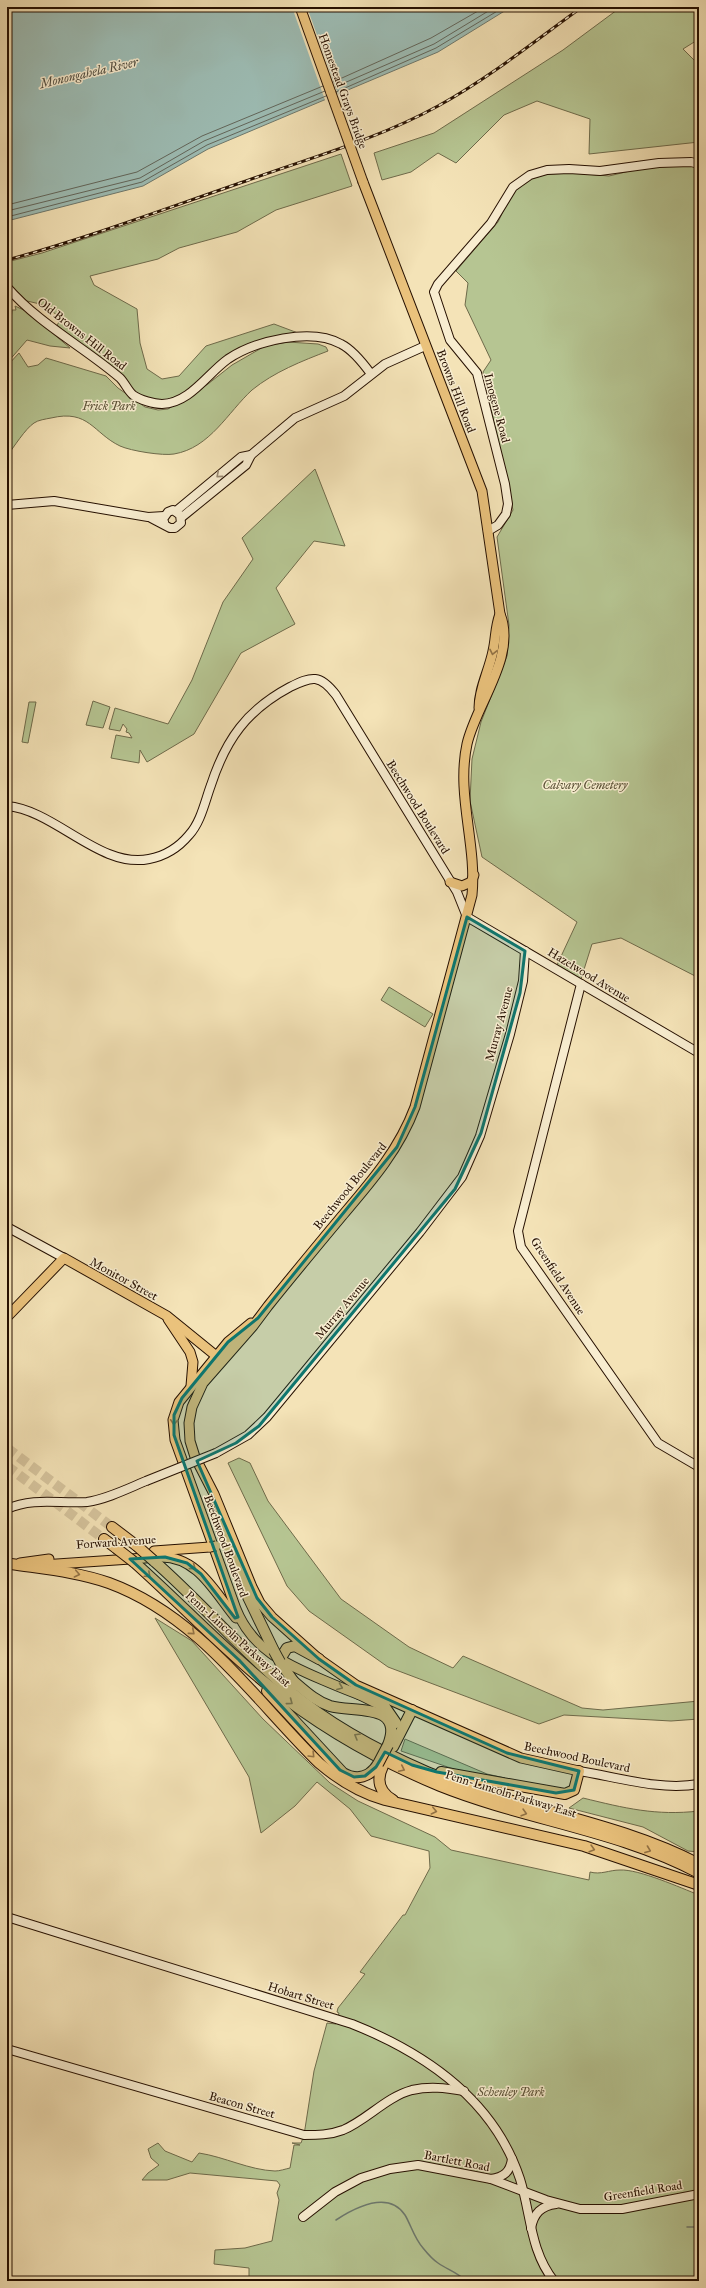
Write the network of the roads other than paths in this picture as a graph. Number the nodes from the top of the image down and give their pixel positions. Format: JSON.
{"nodes":[{"id":1,"x":300,"y":7,"type":"edge"},
{"id":2,"x":699,"y":164,"type":"edge"},
{"id":3,"x":362,"y":182,"type":"joint"},
{"id":4,"x":7,"y":287,"type":"edge"},
{"id":5,"x":12,"y":298,"type":"edge"},
{"id":6,"x":425,"y":346,"type":"junction"},
{"id":7,"x":371,"y":374,"type":"junction"},
{"id":8,"x":7,"y":505,"type":"edge"},
{"id":9,"x":179,"y":514,"type":"junction"},
{"id":10,"x":164,"y":516,"type":"junction"},
{"id":11,"x":148,"y":517,"type":"junction"},
{"id":12,"x":165,"y":525,"type":"junction"},
{"id":13,"x":488,"y":531,"type":"junction"},
{"id":14,"x":7,"y":806,"type":"edge"},
{"id":15,"x":474,"y":875,"type":"junction"},
{"id":16,"x":450,"y":882,"type":"junction"},
{"id":17,"x":467,"y":917,"type":"junction"},
{"id":18,"x":525,"y":951,"type":"junction"},
{"id":19,"x":581,"y":984,"type":"junction"},
{"id":20,"x":699,"y":1053,"type":"edge"},
{"id":21,"x":7,"y":1227,"type":"edge"},
{"id":22,"x":64,"y":1258,"type":"junction"},
{"id":23,"x":167,"y":1316,"type":"junction"},
{"id":24,"x":7,"y":1317,"type":"edge"},
{"id":25,"x":258,"y":1318,"type":"junction"},
{"id":26,"x":199,"y":1342,"type":"junction"},
{"id":27,"x":228,"y":1342,"type":"junction"},
{"id":28,"x":190,"y":1352,"type":"junction"},
{"id":29,"x":220,"y":1359,"type":"junction"},
{"id":30,"x":190,"y":1388,"type":"junction"},
{"id":31,"x":195,"y":1457,"type":"junction"},
{"id":32,"x":699,"y":1468,"type":"edge"},
{"id":33,"x":7,"y":1509,"type":"edge"},
{"id":34,"x":112,"y":1527,"type":"tunnel mouth"},
{"id":35,"x":104,"y":1539,"type":"tunnel mouth"},
{"id":36,"x":227,"y":1546,"type":"junction"},
{"id":37,"x":9,"y":1564,"type":"edge"},
{"id":38,"x":248,"y":1597,"type":"junction"},
{"id":39,"x":246,"y":1630,"type":"junction"},
{"id":40,"x":294,"y":1635,"type":"junction"},
{"id":41,"x":279,"y":1657,"type":"junction"},
{"id":42,"x":319,"y":1659,"type":"junction"},
{"id":43,"x":238,"y":1660,"type":"junction"},
{"id":44,"x":291,"y":1679,"type":"junction"},
{"id":45,"x":359,"y":1694,"type":"junction"},
{"id":46,"x":412,"y":1710,"type":"junction"},
{"id":47,"x":331,"y":1721,"type":"junction"},
{"id":48,"x":393,"y":1743,"type":"junction"},
{"id":49,"x":381,"y":1765,"type":"junction"},
{"id":50,"x":412,"y":1765,"type":"junction"},
{"id":51,"x":579,"y":1771,"type":"junction"},
{"id":52,"x":699,"y":1784,"type":"edge"},
{"id":53,"x":396,"y":1802,"type":"junction"},
{"id":54,"x":699,"y":1864,"type":"edge"},
{"id":55,"x":699,"y":1873,"type":"edge"},
{"id":56,"x":699,"y":1886,"type":"edge"},
{"id":57,"x":7,"y":1917,"type":"edge"},
{"id":58,"x":7,"y":2049,"type":"edge"},
{"id":59,"x":464,"y":2091,"type":"junction"},
{"id":60,"x":512,"y":2158,"type":"junction"},
{"id":61,"x":491,"y":2179,"type":"junction"},
{"id":62,"x":522,"y":2190,"type":"junction"},
{"id":63,"x":699,"y":2194,"type":"edge"},
{"id":64,"x":559,"y":2204,"type":"junction"},
{"id":65,"x":303,"y":2217,"type":"dead end"},
{"id":66,"x":531,"y":2229,"type":"junction"},
{"id":67,"x":554,"y":2281,"type":"edge"}],
"edges":[{"from":1,"to":3,"type":"main road","name":"Homestead Grays Bridge","bridge":true},
{"from":2,"to":13,"type":"street","name":"Imogene Road"},
{"from":3,"to":6,"type":"main road","name":"Browns Hill Road"},
{"from":4,"to":5,"type":"street","name":"Old Browns Hill Road"},
{"from":5,"to":7,"type":"street","name":"Old Browns Hill Road"},
{"from":6,"to":7,"type":"street"},
{"from":6,"to":13,"type":"main road","name":"Browns Hill Road"},
{"from":7,"to":9,"type":"street"},
{"from":8,"to":11,"type":"street"},
{"from":9,"to":10,"type":"street"},
{"from":9,"to":12,"type":"street"},
{"from":10,"to":11,"type":"street"},
{"from":10,"to":12,"type":"street"},
{"from":11,"to":12,"type":"street"},
{"from":13,"to":15,"type":"main road","name":"Browns Hill Road"},
{"from":14,"to":16,"type":"street","name":"Beechwood Boulevard"},
{"from":15,"to":16,"type":"main road"},
{"from":15,"to":17,"type":"main road","name":"Browns Hill Road"},
{"from":16,"to":17,"type":"street","name":"Beechwood Boulevard"},
{"from":17,"to":18,"type":"street","name":"Hazelwood Avenue"},
{"from":17,"to":25,"type":"main road","name":"Beechwood Boulevard"},
{"from":18,"to":19,"type":"street","name":"Hazelwood Avenue"},
{"from":18,"to":33,"type":"street","name":"Murray Avenue","bridge":true},
{"from":19,"to":20,"type":"street","name":"Hazelwood Avenue"},
{"from":19,"to":32,"type":"street","name":"Greenfield Avenue"},
{"from":21,"to":22,"type":"street","name":"Monitor Street"},
{"from":22,"to":23,"type":"main road","name":"Monitor Street"},
{"from":22,"to":24,"type":"main road"},
{"from":23,"to":26,"type":"main road","name":"Monitor Street"},
{"from":23,"to":28,"type":"main road"},
{"from":25,"to":27,"type":"main road","name":"Beechwood Boulevard"},
{"from":25,"to":29,"type":"main road","name":"Beechwood Boulevard"},
{"from":26,"to":27,"type":"main road"},
{"from":26,"to":28,"type":"main road"},
{"from":26,"to":29,"type":"main road","name":"Monitor Street"},
{"from":27,"to":29,"type":"main road","name":"Beechwood Boulevard"},
{"from":28,"to":30,"type":"main road"},
{"from":29,"to":30,"type":"main road","name":"Beechwood Boulevard"},
{"from":29,"to":31,"type":"main road","name":"Beechwood Boulevard"},
{"from":30,"to":39,"type":"main road","name":"Beechwood Boulevard","one_way":true},
{"from":31,"to":36,"type":"main road"},
{"from":31,"to":40,"type":"main road","name":"Beechwood Boulevard"},
{"from":34,"to":47,"type":"highway","name":"Penn-Lincoln Parkway East","bridge":true},
{"from":35,"to":43,"type":"highway","name":"Penn-Lincoln Parkway East","one_way":true,"bridge":true},
{"from":36,"to":37,"type":"main road","name":"Forward Avenue"},
{"from":36,"to":38,"type":"main road"},
{"from":37,"to":39,"type":"main road","one_way":true},
{"from":37,"to":53,"type":"highway","one_way":true},
{"from":38,"to":40,"type":"main road"},
{"from":38,"to":41,"type":"highway"},
{"from":39,"to":45,"type":"main road","name":"Beechwood Boulevard","one_way":true},
{"from":40,"to":42,"type":"main road","name":"Beechwood Boulevard"},
{"from":41,"to":42,"type":"highway"},
{"from":41,"to":44,"type":"highway"},
{"from":42,"to":46,"type":"main road","name":"Beechwood Boulevard"},
{"from":43,"to":49,"type":"highway"},
{"from":43,"to":55,"type":"highway","name":"Penn-Lincoln Parkway East","one_way":true},
{"from":44,"to":47,"type":"highway"},
{"from":44,"to":48,"type":"highway"},
{"from":45,"to":46,"type":"main road","name":"Beechwood Boulevard"},
{"from":45,"to":48,"type":"highway"},
{"from":46,"to":48,"type":"highway"},
{"from":46,"to":51,"type":"main road","name":"Beechwood Boulevard"},
{"from":50,"to":47,"type":"highway","name":"Penn-Lincoln Parkway East","one_way":true},
{"from":48,"to":49,"type":"highway","bridge":true},
{"from":49,"to":53,"type":"highway"},
{"from":50,"to":51,"type":"highway"},
{"from":50,"to":54,"type":"highway","name":"Penn-Lincoln Parkway East"},
{"from":51,"to":52,"type":"street","name":"Beechwood Boulevard"},
{"from":53,"to":56,"type":"highway","one_way":true},
{"from":57,"to":59,"type":"street","name":"Hobart Street"},
{"from":58,"to":59,"type":"street","name":"Beacon Street"},
{"from":59,"to":60,"type":"street","name":"Hobart Street"},
{"from":60,"to":61,"type":"street"},
{"from":60,"to":62,"type":"street","name":"Hobart Street"},
{"from":61,"to":62,"type":"street","name":"Bartlett Road"},
{"from":61,"to":65,"type":"street","name":"Bartlett Road"},
{"from":62,"to":64,"type":"street","name":"Greenfield Road"},
{"from":62,"to":66,"type":"street","name":"Hobart Street"},
{"from":63,"to":64,"type":"street","name":"Greenfield Road"},
{"from":64,"to":66,"type":"street"},
{"from":66,"to":67,"type":"street","name":"Hobart Street"}]}
